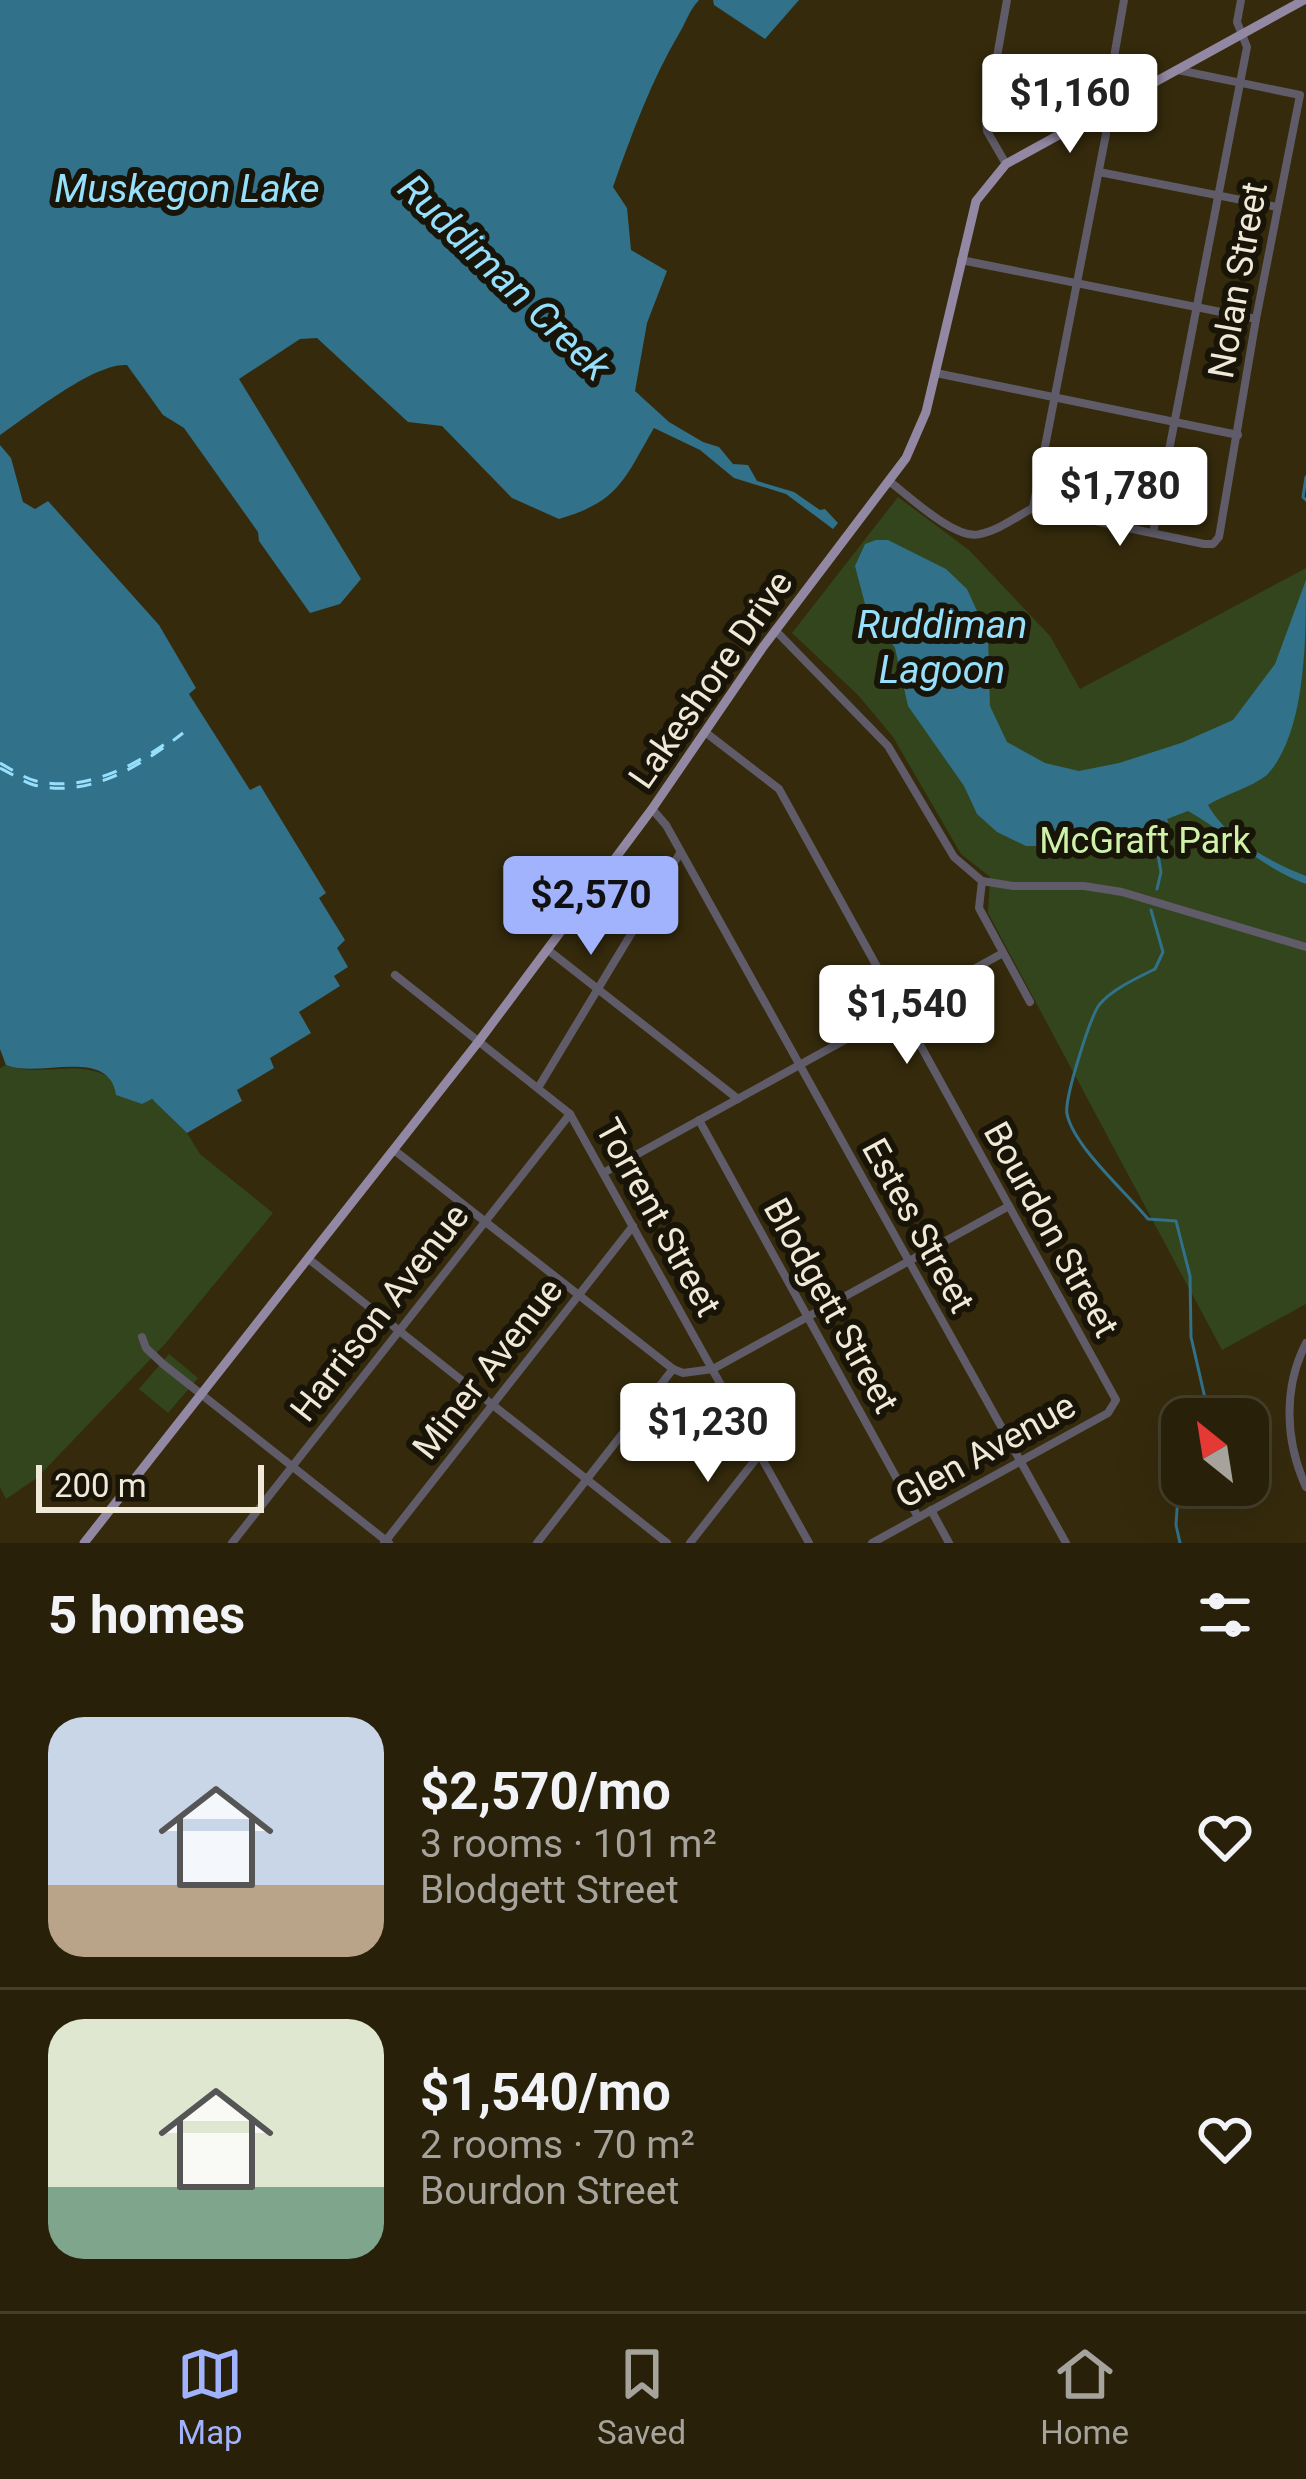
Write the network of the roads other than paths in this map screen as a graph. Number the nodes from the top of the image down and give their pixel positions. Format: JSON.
{"nodes":[{"id":1,"x":1007,"y":0,"type":"edge"},
{"id":2,"x":1124,"y":0,"type":"edge"},
{"id":3,"x":1241,"y":0,"type":"edge"},
{"id":4,"x":1304,"y":0,"type":"edge"},
{"id":5,"x":1242,"y":34,"type":"junction"},
{"id":6,"x":1178,"y":70,"type":"junction"},
{"id":7,"x":1240,"y":83,"type":"junction"},
{"id":8,"x":1108,"y":107,"type":"junction"},
{"id":9,"x":1006,"y":164,"type":"junction"},
{"id":10,"x":1099,"y":172,"type":"junction"},
{"id":11,"x":1218,"y":195,"type":"junction"},
{"id":12,"x":1277,"y":207,"type":"junction"},
{"id":13,"x":960,"y":260,"type":"junction"},
{"id":14,"x":1077,"y":283,"type":"junction"},
{"id":15,"x":1197,"y":307,"type":"junction"},
{"id":16,"x":1256,"y":319,"type":"junction"},
{"id":17,"x":936,"y":373,"type":"junction"},
{"id":18,"x":1055,"y":395,"type":"junction"},
{"id":19,"x":1174,"y":421,"type":"junction"},
{"id":20,"x":1238,"y":435,"type":"junction"},
{"id":21,"x":889,"y":482,"type":"junction"},
{"id":22,"x":1034,"y":508,"type":"junction"},
{"id":23,"x":1153,"y":533,"type":"junction"},
{"id":24,"x":775,"y":630,"type":"junction"},
{"id":25,"x":704,"y":732,"type":"junction"},
{"id":26,"x":652,"y":809,"type":"junction"},
{"id":27,"x":681,"y":851,"type":"junction"},
{"id":28,"x":982,"y":881,"type":"junction"},
{"id":29,"x":1306,"y":947,"type":"edge"},
{"id":30,"x":548,"y":950,"type":"junction"},
{"id":31,"x":1003,"y":953,"type":"junction"},
{"id":32,"x":395,"y":975,"type":"dead end"},
{"id":33,"x":597,"y":988,"type":"junction"},
{"id":34,"x":1030,"y":1002,"type":"dead end"},
{"id":35,"x":901,"y":1010,"type":"junction"},
{"id":36,"x":479,"y":1041,"type":"junction"},
{"id":37,"x":800,"y":1065,"type":"junction"},
{"id":38,"x":538,"y":1088,"type":"junction"},
{"id":39,"x":738,"y":1099,"type":"junction"},
{"id":40,"x":570,"y":1114,"type":"junction"},
{"id":41,"x":699,"y":1120,"type":"junction"},
{"id":42,"x":394,"y":1150,"type":"junction"},
{"id":43,"x":604,"y":1173,"type":"junction"},
{"id":44,"x":1009,"y":1206,"type":"junction"},
{"id":45,"x":485,"y":1221,"type":"junction"},
{"id":46,"x":633,"y":1226,"type":"junction"},
{"id":47,"x":310,"y":1260,"type":"junction"},
{"id":48,"x":908,"y":1261,"type":"junction"},
{"id":49,"x":578,"y":1295,"type":"junction"},
{"id":50,"x":808,"y":1317,"type":"junction"},
{"id":51,"x":398,"y":1331,"type":"junction"},
{"id":52,"x":142,"y":1337,"type":"dead end"},
{"id":53,"x":1306,"y":1342,"type":"edge"},
{"id":54,"x":673,"y":1369,"type":"junction"},
{"id":55,"x":713,"y":1369,"type":"junction"},
{"id":56,"x":202,"y":1395,"type":"junction"},
{"id":57,"x":1115,"y":1398,"type":"joint"},
{"id":58,"x":492,"y":1405,"type":"junction"},
{"id":59,"x":760,"y":1455,"type":"junction"},
{"id":60,"x":1022,"y":1461,"type":"junction"},
{"id":61,"x":292,"y":1466,"type":"junction"},
{"id":62,"x":587,"y":1479,"type":"junction"},
{"id":63,"x":1306,"y":1487,"type":"edge"},
{"id":64,"x":932,"y":1510,"type":"junction"},
{"id":65,"x":918,"y":1517,"type":"junction"},
{"id":66,"x":386,"y":1542,"type":"edge"},
{"id":67,"x":84,"y":1543,"type":"edge"},
{"id":68,"x":232,"y":1543,"type":"edge"},
{"id":69,"x":537,"y":1543,"type":"edge"},
{"id":70,"x":668,"y":1543,"type":"edge"},
{"id":71,"x":690,"y":1543,"type":"edge"},
{"id":72,"x":809,"y":1543,"type":"edge"},
{"id":73,"x":872,"y":1543,"type":"edge"},
{"id":74,"x":949,"y":1543,"type":"edge"},
{"id":75,"x":1066,"y":1543,"type":"edge"}],
"edges":[{"from":1,"to":9,"type":"street"},
{"from":2,"to":8,"type":"street"},
{"from":3,"to":5,"type":"street"},
{"from":4,"to":5,"type":"main road"},
{"from":5,"to":6,"type":"main road"},
{"from":5,"to":7,"type":"street"},
{"from":6,"to":7,"type":"street"},
{"from":6,"to":8,"type":"main road"},
{"from":7,"to":11,"type":"street"},
{"from":7,"to":12,"type":"street","name":"Nolan Street"},
{"from":8,"to":9,"type":"main road"},
{"from":8,"to":10,"type":"street"},
{"from":9,"to":13,"type":"main road","name":"Lakeshore Drive"},
{"from":10,"to":11,"type":"street"},
{"from":10,"to":14,"type":"street"},
{"from":11,"to":12,"type":"street"},
{"from":11,"to":15,"type":"street"},
{"from":12,"to":16,"type":"street","name":"Nolan Street"},
{"from":13,"to":14,"type":"street"},
{"from":13,"to":17,"type":"main road","name":"Lakeshore Drive"},
{"from":14,"to":15,"type":"street"},
{"from":14,"to":18,"type":"street"},
{"from":15,"to":16,"type":"street"},
{"from":15,"to":19,"type":"street"},
{"from":16,"to":20,"type":"street","name":"Nolan Street"},
{"from":17,"to":18,"type":"street"},
{"from":17,"to":21,"type":"main road","name":"Lakeshore Drive"},
{"from":18,"to":19,"type":"street"},
{"from":18,"to":22,"type":"street"},
{"from":19,"to":20,"type":"street"},
{"from":19,"to":23,"type":"street"},
{"from":20,"to":23,"type":"street","name":"Nolan Street"},
{"from":21,"to":22,"type":"street"},
{"from":21,"to":24,"type":"main road","name":"Lakeshore Drive"},
{"from":22,"to":23,"type":"street"},
{"from":24,"to":25,"type":"main road","name":"Lakeshore Drive"},
{"from":24,"to":28,"type":"street"},
{"from":25,"to":26,"type":"main road","name":"Lakeshore Drive"},
{"from":25,"to":35,"type":"street","name":"Bourdon Street"},
{"from":26,"to":27,"type":"street","name":"Estes Street"},
{"from":26,"to":30,"type":"main road","name":"Lakeshore Drive"},
{"from":27,"to":33,"type":"street"},
{"from":27,"to":37,"type":"street","name":"Estes Street"},
{"from":28,"to":29,"type":"street"},
{"from":28,"to":31,"type":"street"},
{"from":30,"to":33,"type":"street"},
{"from":30,"to":36,"type":"main road","name":"Lakeshore Drive"},
{"from":31,"to":34,"type":"street"},
{"from":31,"to":35,"type":"street"},
{"from":32,"to":36,"type":"street","name":"Torrent Street"},
{"from":33,"to":38,"type":"street"},
{"from":33,"to":39,"type":"street"},
{"from":35,"to":37,"type":"street"},
{"from":35,"to":44,"type":"street","name":"Bourdon Street"},
{"from":36,"to":38,"type":"street","name":"Torrent Street"},
{"from":36,"to":42,"type":"main road","name":"Lakeshore Drive"},
{"from":37,"to":39,"type":"street"},
{"from":37,"to":48,"type":"street","name":"Estes Street"},
{"from":38,"to":40,"type":"street","name":"Torrent Street"},
{"from":39,"to":41,"type":"street"},
{"from":40,"to":43,"type":"street","name":"Torrent Street"},
{"from":40,"to":45,"type":"street","name":"Harrison Avenue"},
{"from":41,"to":43,"type":"street"},
{"from":41,"to":50,"type":"street","name":"Blodgett Street"},
{"from":42,"to":45,"type":"street"},
{"from":42,"to":47,"type":"main road","name":"Lakeshore Drive"},
{"from":43,"to":46,"type":"street","name":"Torrent Street"},
{"from":44,"to":48,"type":"street"},
{"from":44,"to":57,"type":"street","name":"Bourdon Street"},
{"from":45,"to":49,"type":"street"},
{"from":45,"to":51,"type":"street","name":"Harrison Avenue"},
{"from":46,"to":49,"type":"street","name":"Miner Avenue"},
{"from":46,"to":55,"type":"street","name":"Torrent Street"},
{"from":47,"to":51,"type":"street"},
{"from":47,"to":56,"type":"main road","name":"Lakeshore Drive"},
{"from":48,"to":50,"type":"street"},
{"from":48,"to":60,"type":"street","name":"Estes Street"},
{"from":49,"to":54,"type":"street"},
{"from":49,"to":58,"type":"street","name":"Miner Avenue"},
{"from":50,"to":55,"type":"street"},
{"from":50,"to":65,"type":"street","name":"Blodgett Street"},
{"from":51,"to":58,"type":"street"},
{"from":51,"to":61,"type":"street","name":"Harrison Avenue"},
{"from":52,"to":56,"type":"street"},
{"from":53,"to":63,"type":"street"},
{"from":54,"to":55,"type":"street"},
{"from":54,"to":62,"type":"street"},
{"from":55,"to":59,"type":"street","name":"Torrent Street"},
{"from":56,"to":61,"type":"street"},
{"from":56,"to":67,"type":"main road","name":"Lakeshore Drive"},
{"from":57,"to":60,"type":"street","name":"Glen Avenue"},
{"from":58,"to":62,"type":"street"},
{"from":58,"to":66,"type":"street","name":"Miner Avenue"},
{"from":59,"to":71,"type":"street"},
{"from":59,"to":72,"type":"street","name":"Torrent Street"},
{"from":60,"to":64,"type":"street","name":"Glen Avenue"},
{"from":60,"to":75,"type":"street","name":"Estes Street"},
{"from":61,"to":66,"type":"street"},
{"from":61,"to":68,"type":"street","name":"Harrison Avenue"},
{"from":62,"to":69,"type":"street"},
{"from":62,"to":70,"type":"street"},
{"from":64,"to":65,"type":"street","name":"Glen Avenue"},
{"from":64,"to":74,"type":"street"},
{"from":65,"to":73,"type":"street","name":"Glen Avenue"}]}
